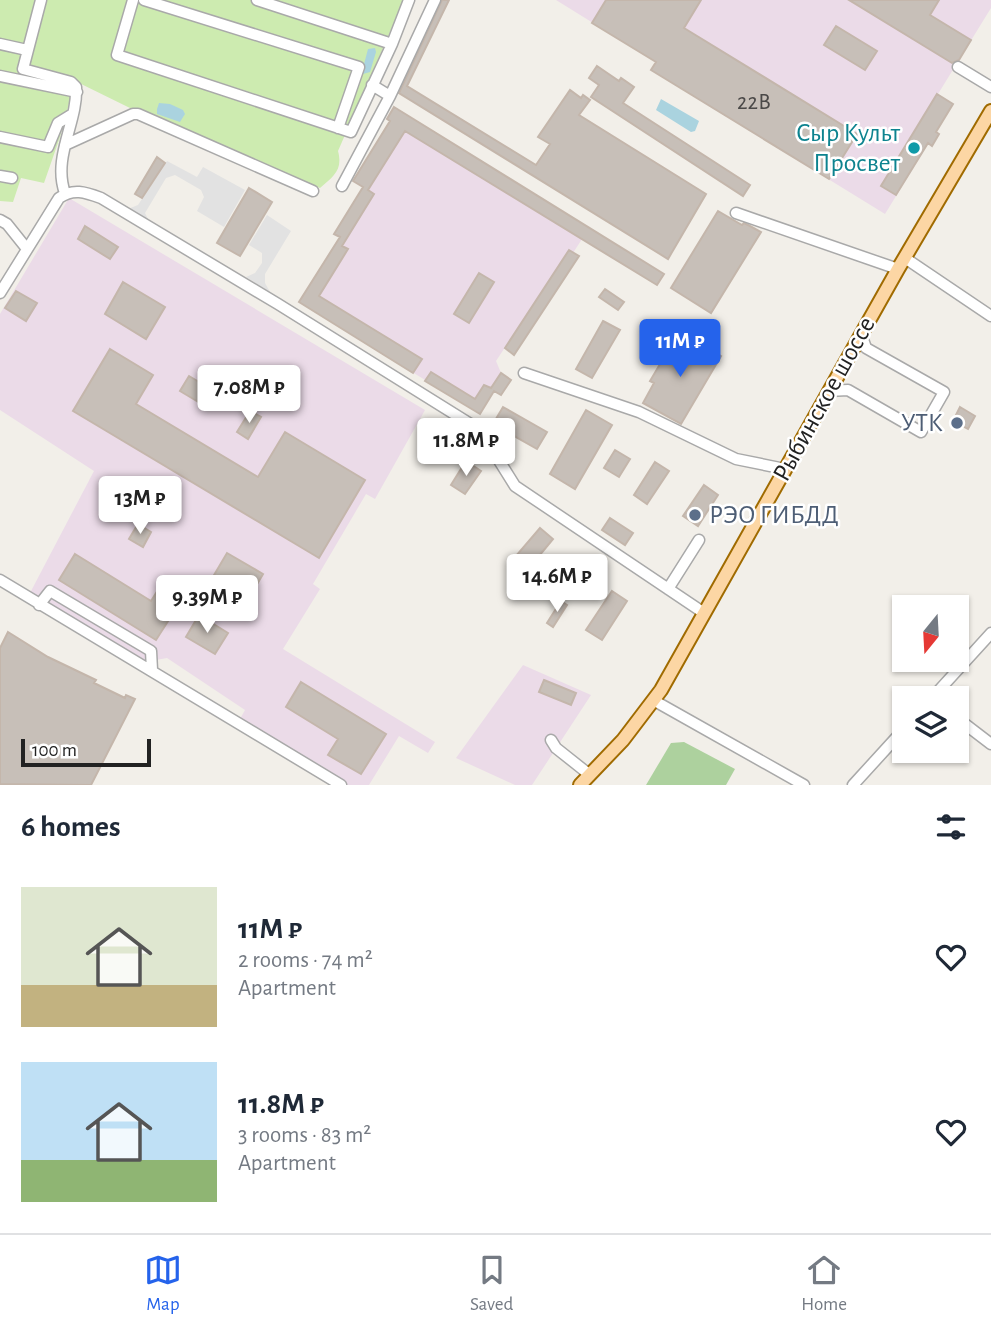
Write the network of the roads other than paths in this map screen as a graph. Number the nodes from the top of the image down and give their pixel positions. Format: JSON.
{"nodes":[{"id":1,"x":41,"y":0,"type":"edge"},
{"id":2,"x":133,"y":0,"type":"edge"},
{"id":3,"x":144,"y":0,"type":"edge"},
{"id":4,"x":257,"y":0,"type":"edge"},
{"id":5,"x":409,"y":0,"type":"edge"},
{"id":6,"x":435,"y":0,"type":"edge"},
{"id":7,"x":0,"y":44,"type":"edge"},
{"id":8,"x":392,"y":44,"type":"junction"},
{"id":9,"x":27,"y":50,"type":"junction"},
{"id":10,"x":958,"y":67,"type":"dead end"},
{"id":11,"x":0,"y":76,"type":"edge"},
{"id":12,"x":372,"y":85,"type":"junction"},
{"id":13,"x":991,"y":87,"type":"edge"},
{"id":14,"x":77,"y":92,"type":"junction"},
{"id":15,"x":390,"y":96,"type":"junction"},
{"id":16,"x":991,"y":111,"type":"edge"},
{"id":17,"x":71,"y":115,"type":"junction"},
{"id":18,"x":338,"y":128,"type":"junction"},
{"id":19,"x":351,"y":132,"type":"junction"},
{"id":20,"x":0,"y":137,"type":"edge"},
{"id":21,"x":368,"y":137,"type":"junction"},
{"id":22,"x":65,"y":145,"type":"junction"},
{"id":23,"x":0,"y":176,"type":"edge"},
{"id":24,"x":12,"y":178,"type":"dead end"},
{"id":25,"x":342,"y":186,"type":"dead end"},
{"id":26,"x":313,"y":191,"type":"dead end"},
{"id":27,"x":62,"y":195,"type":"junction"},
{"id":28,"x":736,"y":213,"type":"dead end"},
{"id":29,"x":0,"y":220,"type":"edge"},
{"id":30,"x":27,"y":249,"type":"junction"},
{"id":31,"x":901,"y":263,"type":"junction"},
{"id":32,"x":0,"y":293,"type":"edge"},
{"id":33,"x":991,"y":316,"type":"edge"},
{"id":34,"x":861,"y":334,"type":"junction"},
{"id":35,"x":524,"y":373,"type":"dead end"},
{"id":36,"x":828,"y":391,"type":"junction"},
{"id":37,"x":785,"y":469,"type":"junction"},
{"id":38,"x":699,"y":540,"type":"dead end"},
{"id":39,"x":0,"y":580,"type":"edge"},
{"id":40,"x":668,"y":589,"type":"junction"},
{"id":41,"x":39,"y":605,"type":"junction"},
{"id":42,"x":704,"y":613,"type":"junction"},
{"id":43,"x":991,"y":633,"type":"edge"},
{"id":44,"x":152,"y":670,"type":"junction"},
{"id":45,"x":943,"y":686,"type":"edge"},
{"id":46,"x":653,"y":700,"type":"junction"},
{"id":47,"x":969,"y":727,"type":"edge"},
{"id":48,"x":551,"y":740,"type":"dead end"},
{"id":49,"x":892,"y":742,"type":"edge"},
{"id":50,"x":991,"y":744,"type":"edge"},
{"id":51,"x":590,"y":775,"type":"junction"},
{"id":52,"x":341,"y":785,"type":"edge"},
{"id":53,"x":580,"y":785,"type":"edge"},
{"id":54,"x":804,"y":785,"type":"edge"},
{"id":55,"x":853,"y":785,"type":"edge"}],
"edges":[{"from":1,"to":9,"type":"street"},
{"from":2,"to":18,"type":"street"},
{"from":3,"to":18,"type":"street"},
{"from":4,"to":8,"type":"street"},
{"from":5,"to":8,"type":"street"},
{"from":6,"to":15,"type":"street"},
{"from":7,"to":9,"type":"street"},
{"from":8,"to":12,"type":"street"},
{"from":9,"to":14,"type":"street"},
{"from":10,"to":13,"type":"street"},
{"from":11,"to":14,"type":"street"},
{"from":12,"to":15,"type":"street"},
{"from":12,"to":19,"type":"street"},
{"from":14,"to":17,"type":"street"},
{"from":15,"to":21,"type":"street"},
{"from":16,"to":31,"type":"main road","name":"Рыбинское шоссе"},
{"from":17,"to":20,"type":"street"},
{"from":17,"to":22,"type":"street"},
{"from":18,"to":19,"type":"street"},
{"from":19,"to":21,"type":"street"},
{"from":21,"to":25,"type":"street"},
{"from":22,"to":26,"type":"street"},
{"from":22,"to":27,"type":"street"},
{"from":23,"to":24,"type":"street"},
{"from":27,"to":30,"type":"street"},
{"from":27,"to":40,"type":"street"},
{"from":28,"to":31,"type":"street"},
{"from":29,"to":30,"type":"street"},
{"from":30,"to":32,"type":"street"},
{"from":31,"to":33,"type":"street"},
{"from":31,"to":34,"type":"main road","name":"Рыбинское шоссе"},
{"from":34,"to":36,"type":"main road","name":"Рыбинское шоссе"},
{"from":34,"to":36,"type":"street"},
{"from":35,"to":37,"type":"street"},
{"from":36,"to":37,"type":"main road","name":"Рыбинское шоссе"},
{"from":37,"to":42,"type":"main road","name":"Рыбинское шоссе"},
{"from":38,"to":40,"type":"street"},
{"from":39,"to":41,"type":"street"},
{"from":40,"to":42,"type":"street"},
{"from":41,"to":44,"type":"street"},
{"from":41,"to":44,"type":"street"},
{"from":42,"to":46,"type":"main road","name":"Рыбинское шоссе"},
{"from":43,"to":45,"type":"street"},
{"from":44,"to":52,"type":"street"},
{"from":46,"to":51,"type":"main road","name":"Рыбинское шоссе"},
{"from":46,"to":54,"type":"street"},
{"from":47,"to":50,"type":"street"},
{"from":48,"to":51,"type":"street"},
{"from":49,"to":55,"type":"street"},
{"from":51,"to":53,"type":"main road","name":"Рыбинское шоссе"}]}
